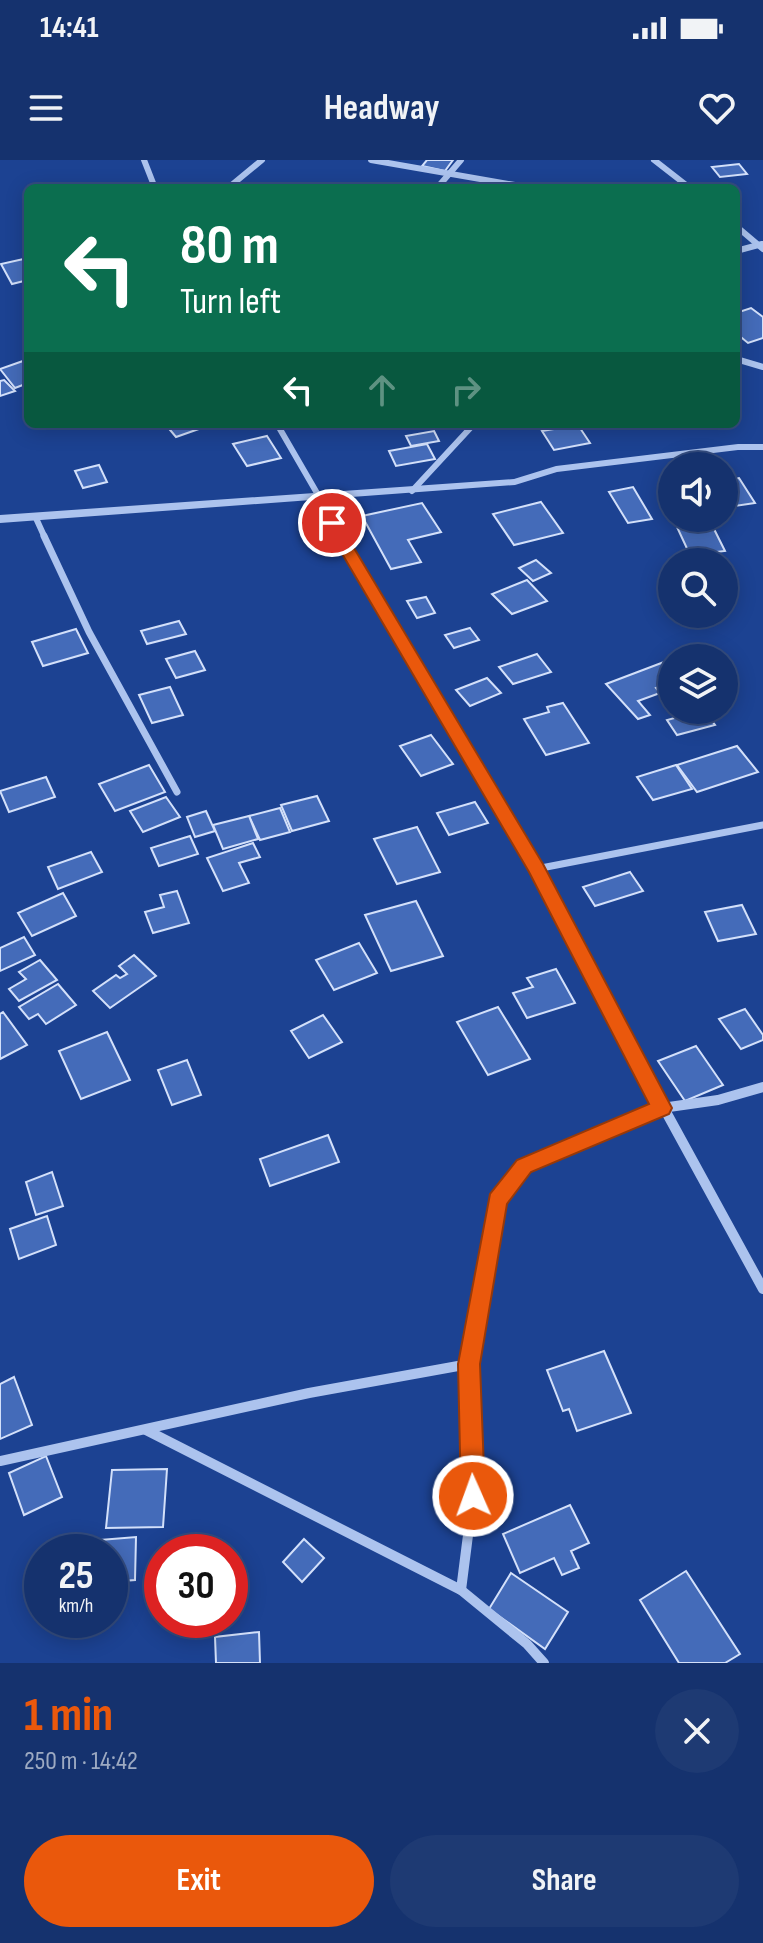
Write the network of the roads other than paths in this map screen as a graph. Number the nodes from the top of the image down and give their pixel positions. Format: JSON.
{"nodes":[{"id":1,"x":144,"y":160,"type":"edge"},
{"id":2,"x":262,"y":160,"type":"edge"},
{"id":3,"x":371,"y":160,"type":"edge"},
{"id":4,"x":461,"y":160,"type":"edge"},
{"id":5,"x":654,"y":160,"type":"edge"},
{"id":6,"x":448,"y":174,"type":"junction"},
{"id":7,"x":153,"y":184,"type":"edge"},
{"id":8,"x":233,"y":184,"type":"edge"},
{"id":9,"x":440,"y":184,"type":"edge"},
{"id":10,"x":508,"y":184,"type":"edge"},
{"id":11,"x":685,"y":184,"type":"edge"},
{"id":12,"x":740,"y":229,"type":"edge"},
{"id":13,"x":761,"y":246,"type":"edge"},
{"id":14,"x":740,"y":250,"type":"edge"},
{"id":15,"x":740,"y":360,"type":"edge"},
{"id":16,"x":763,"y":367,"type":"edge"},
{"id":17,"x":279,"y":428,"type":"edge"},
{"id":18,"x":470,"y":428,"type":"edge"},
{"id":19,"x":763,"y":447,"type":"edge"},
{"id":20,"x":412,"y":491,"type":"junction"},
{"id":21,"x":316,"y":496,"type":"junction"},
{"id":22,"x":35,"y":516,"type":"junction"},
{"id":23,"x":0,"y":519,"type":"edge"},
{"id":24,"x":177,"y":792,"type":"dead end"},
{"id":25,"x":763,"y":825,"type":"edge"},
{"id":26,"x":536,"y":869,"type":"junction"},
{"id":27,"x":763,"y":1087,"type":"edge"},
{"id":28,"x":662,"y":1108,"type":"junction"},
{"id":29,"x":763,"y":1289,"type":"edge"},
{"id":30,"x":469,"y":1364,"type":"junction"},
{"id":31,"x":145,"y":1430,"type":"junction"},
{"id":32,"x":0,"y":1461,"type":"edge"},
{"id":33,"x":461,"y":1590,"type":"junction"},
{"id":34,"x":544,"y":1663,"type":"edge"}],
"edges":[{"from":1,"to":7,"type":"street"},
{"from":2,"to":8,"type":"street"},
{"from":3,"to":6,"type":"street"},
{"from":4,"to":6,"type":"street"},
{"from":5,"to":11,"type":"street"},
{"from":6,"to":9,"type":"street"},
{"from":6,"to":10,"type":"street"},
{"from":12,"to":13,"type":"street"},
{"from":13,"to":14,"type":"street"},
{"from":15,"to":16,"type":"street"},
{"from":17,"to":21,"type":"street"},
{"from":18,"to":20,"type":"street"},
{"from":19,"to":20,"type":"street"},
{"from":20,"to":21,"type":"street"},
{"from":21,"to":22,"type":"street"},
{"from":21,"to":26,"type":"street"},
{"from":22,"to":23,"type":"street"},
{"from":22,"to":24,"type":"street"},
{"from":25,"to":26,"type":"street"},
{"from":26,"to":28,"type":"street"},
{"from":27,"to":28,"type":"street"},
{"from":28,"to":29,"type":"street"},
{"from":28,"to":30,"type":"street"},
{"from":30,"to":31,"type":"street"},
{"from":30,"to":33,"type":"street"},
{"from":31,"to":32,"type":"street"},
{"from":31,"to":33,"type":"street"},
{"from":33,"to":34,"type":"street"}]}
